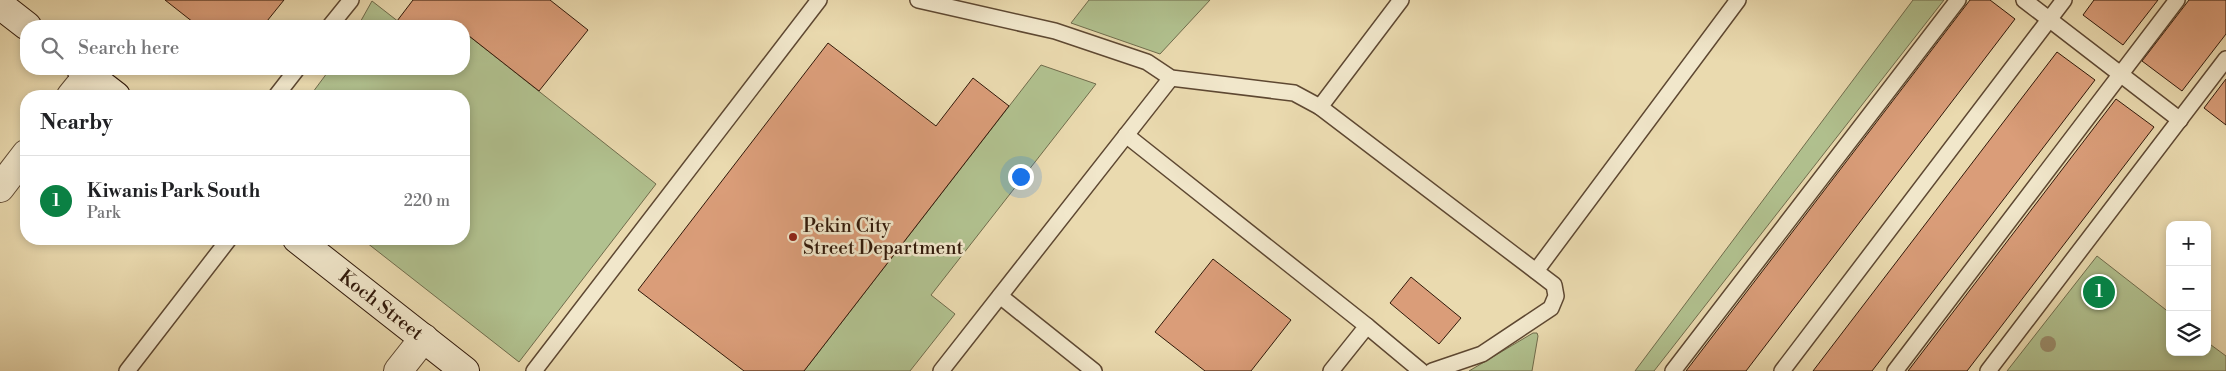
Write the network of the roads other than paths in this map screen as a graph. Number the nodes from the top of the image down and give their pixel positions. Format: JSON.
{"nodes":[{"id":1,"x":351,"y":0,"type":"edge"},
{"id":2,"x":819,"y":0,"type":"edge"},
{"id":3,"x":918,"y":0,"type":"edge"},
{"id":4,"x":1401,"y":0,"type":"edge"},
{"id":5,"x":1738,"y":0,"type":"edge"},
{"id":6,"x":1958,"y":0,"type":"edge"},
{"id":7,"x":2024,"y":0,"type":"edge"},
{"id":8,"x":2064,"y":0,"type":"edge"},
{"id":9,"x":2178,"y":0,"type":"edge"},
{"id":10,"x":0,"y":5,"type":"edge"},
{"id":11,"x":335,"y":20,"type":"edge"},
{"id":12,"x":2049,"y":20,"type":"junction"},
{"id":13,"x":20,"y":21,"type":"edge"},
{"id":14,"x":2226,"y":59,"type":"edge"},
{"id":15,"x":2121,"y":74,"type":"junction"},
{"id":16,"x":82,"y":75,"type":"edge"},
{"id":17,"x":88,"y":75,"type":"edge"},
{"id":18,"x":292,"y":75,"type":"edge"},
{"id":19,"x":1171,"y":78,"type":"junction"},
{"id":20,"x":74,"y":90,"type":"edge"},
{"id":21,"x":108,"y":90,"type":"edge"},
{"id":22,"x":281,"y":90,"type":"edge"},
{"id":23,"x":1320,"y":107,"type":"junction"},
{"id":24,"x":2180,"y":120,"type":"junction"},
{"id":25,"x":1126,"y":135,"type":"junction"},
{"id":26,"x":20,"y":162,"type":"edge"},
{"id":27,"x":0,"y":188,"type":"edge"},
{"id":28,"x":224,"y":245,"type":"edge"},
{"id":29,"x":305,"y":245,"type":"edge"},
{"id":30,"x":1536,"y":271,"type":"junction"},
{"id":31,"x":1000,"y":296,"type":"junction"},
{"id":32,"x":1367,"y":326,"type":"junction"},
{"id":33,"x":424,"y":338,"type":"junction"},
{"id":34,"x":127,"y":371,"type":"edge"},
{"id":35,"x":398,"y":371,"type":"edge"},
{"id":36,"x":465,"y":371,"type":"edge"},
{"id":37,"x":534,"y":371,"type":"edge"},
{"id":38,"x":941,"y":371,"type":"edge"},
{"id":39,"x":1094,"y":371,"type":"edge"},
{"id":40,"x":1331,"y":371,"type":"edge"},
{"id":41,"x":1421,"y":371,"type":"edge"},
{"id":42,"x":1432,"y":371,"type":"edge"},
{"id":43,"x":1673,"y":371,"type":"edge"},
{"id":44,"x":1782,"y":371,"type":"edge"},
{"id":45,"x":1895,"y":371,"type":"edge"},
{"id":46,"x":1988,"y":371,"type":"edge"}],
"edges":[{"from":1,"to":11,"type":"lane"},
{"from":2,"to":37,"type":"lane"},
{"from":3,"to":19,"type":"lane"},
{"from":4,"to":23,"type":"lane"},
{"from":5,"to":30,"type":"lane"},
{"from":6,"to":43,"type":"lane"},
{"from":7,"to":12,"type":"lane"},
{"from":8,"to":12,"type":"lane"},
{"from":9,"to":15,"type":"lane"},
{"from":10,"to":13,"type":"street"},
{"from":12,"to":15,"type":"lane"},
{"from":12,"to":44,"type":"lane"},
{"from":14,"to":24,"type":"lane"},
{"from":15,"to":24,"type":"lane"},
{"from":15,"to":45,"type":"lane"},
{"from":16,"to":20,"type":"street"},
{"from":17,"to":21,"type":"street"},
{"from":18,"to":22,"type":"lane"},
{"from":19,"to":23,"type":"lane"},
{"from":19,"to":25,"type":"lane"},
{"from":23,"to":30,"type":"lane"},
{"from":24,"to":46,"type":"lane"},
{"from":25,"to":31,"type":"lane"},
{"from":25,"to":32,"type":"lane"},
{"from":26,"to":27,"type":"street"},
{"from":28,"to":34,"type":"lane"},
{"from":29,"to":33,"type":"street","name":"Koch Street"},
{"from":30,"to":42,"type":"lane"},
{"from":31,"to":38,"type":"lane"},
{"from":31,"to":39,"type":"lane"},
{"from":32,"to":40,"type":"lane"},
{"from":32,"to":41,"type":"lane"},
{"from":33,"to":35,"type":"street"},
{"from":33,"to":36,"type":"street","name":"Koch Street"}]}
